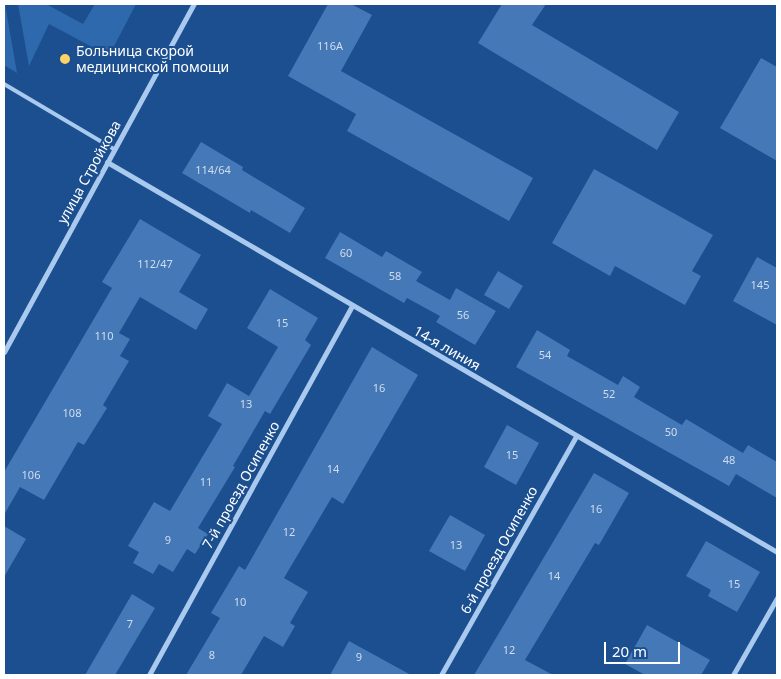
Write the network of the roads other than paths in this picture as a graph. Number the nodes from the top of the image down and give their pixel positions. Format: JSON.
{"nodes":[{"id":1,"x":194,"y":4,"type":"edge"},
{"id":2,"x":4,"y":84,"type":"edge"},
{"id":3,"x":114,"y":149,"type":"junction"},
{"id":4,"x":107,"y":162,"type":"junction"},
{"id":5,"x":352,"y":305,"type":"junction"},
{"id":6,"x":4,"y":338,"type":"edge"},
{"id":7,"x":10,"y":342,"type":"junction"},
{"id":8,"x":4,"y":352,"type":"edge"},
{"id":9,"x":576,"y":436,"type":"junction"},
{"id":10,"x":777,"y":552,"type":"edge"},
{"id":11,"x":777,"y":598,"type":"edge"},
{"id":12,"x":149,"y":675,"type":"edge"},
{"id":13,"x":441,"y":675,"type":"edge"},
{"id":14,"x":733,"y":675,"type":"edge"}],
"edges":[{"from":1,"to":3,"type":"street","name":"улица Стройкова"},
{"from":2,"to":3,"type":"lane"},
{"from":3,"to":4,"type":"street","name":"улица Стройкова"},
{"from":4,"to":5,"type":"street","name":"14-я линия"},
{"from":4,"to":7,"type":"street","name":"улица Стройкова"},
{"from":5,"to":9,"type":"street","name":"14-я линия"},
{"from":5,"to":12,"type":"street","name":"7-й проезд Осипенко"},
{"from":6,"to":7,"type":"lane"},
{"from":7,"to":8,"type":"street","name":"улица Стройкова"},
{"from":9,"to":10,"type":"street","name":"14-я линия"},
{"from":9,"to":13,"type":"street","name":"6-й проезд Осипенко"},
{"from":11,"to":14,"type":"street"}]}
